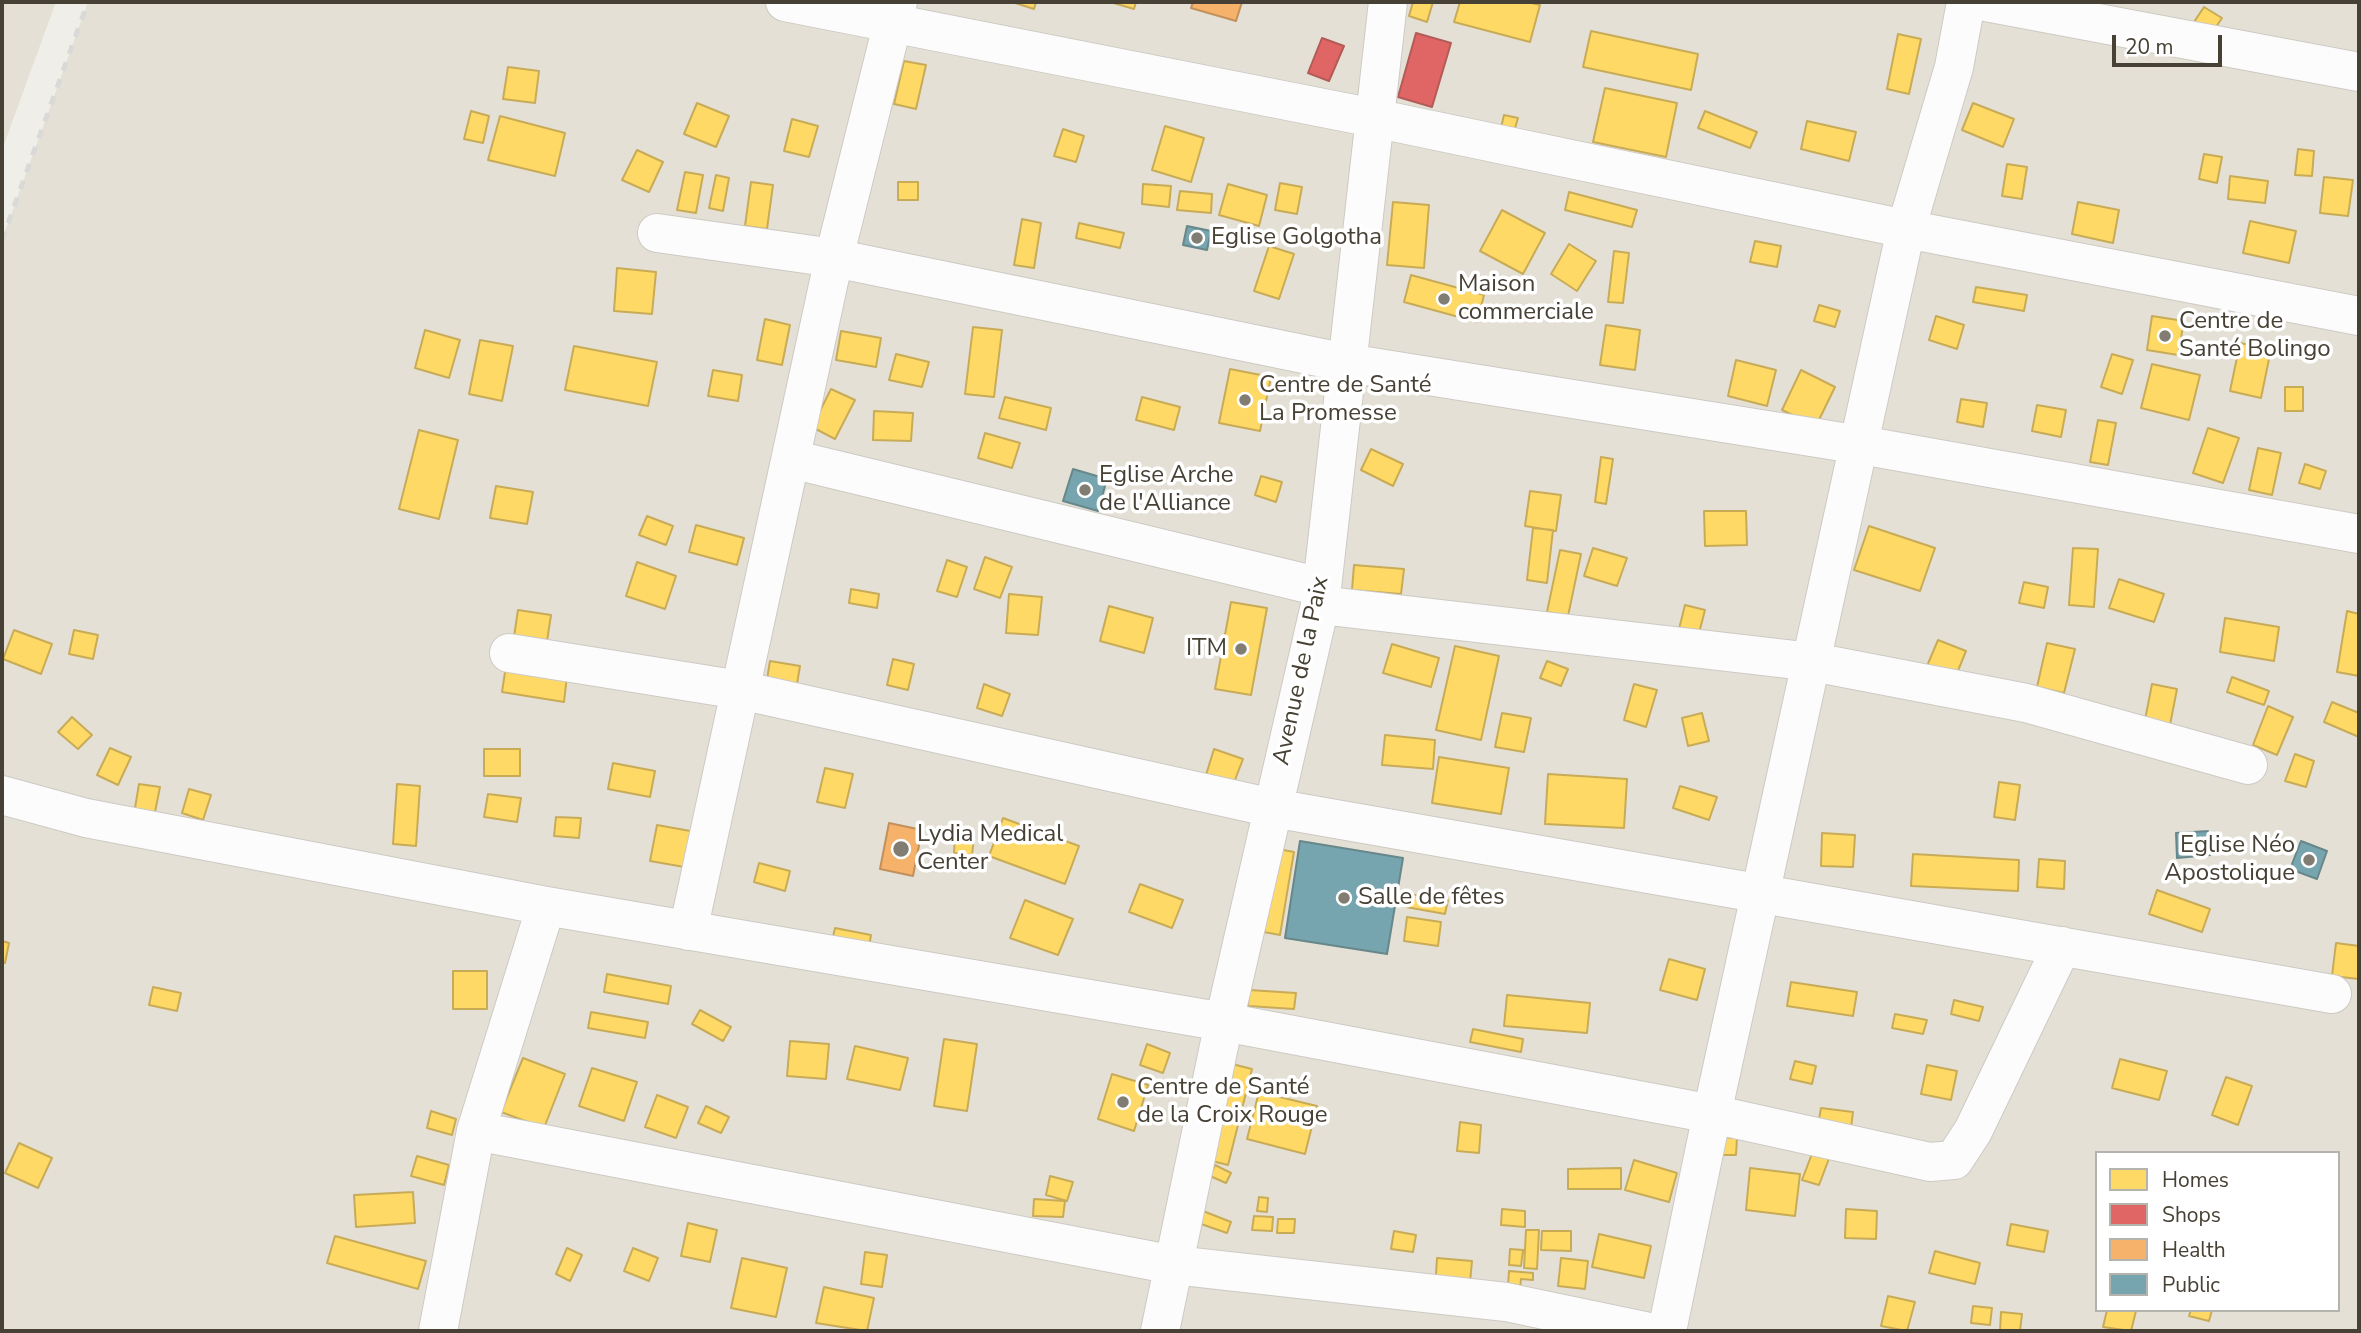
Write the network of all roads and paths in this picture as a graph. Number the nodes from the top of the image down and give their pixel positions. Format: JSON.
{"nodes":[{"id":1,"x":785,"y":2,"type":"edge"},
{"id":2,"x":1388,"y":2,"type":"edge"},
{"id":3,"x":1966,"y":2,"type":"edge"},
{"id":4,"x":1986,"y":2,"type":"edge"},
{"id":5,"x":896,"y":11,"type":"edge"},
{"id":6,"x":2359,"y":72,"type":"edge"},
{"id":7,"x":1374,"y":118,"type":"junction"},
{"id":8,"x":1906,"y":229,"type":"junction"},
{"id":9,"x":656,"y":233,"type":"dead end"},
{"id":10,"x":834,"y":258,"type":"junction"},
{"id":11,"x":2359,"y":316,"type":"edge"},
{"id":12,"x":1347,"y":363,"type":"junction"},
{"id":13,"x":1861,"y":444,"type":"junction"},
{"id":14,"x":791,"y":459,"type":"junction"},
{"id":15,"x":2359,"y":534,"type":"edge"},
{"id":16,"x":1320,"y":596,"type":"junction"},
{"id":17,"x":509,"y":653,"type":"dead end"},
{"id":18,"x":1813,"y":662,"type":"junction"},
{"id":19,"x":740,"y":691,"type":"junction"},
{"id":20,"x":2248,"y":765,"type":"dead end"},
{"id":21,"x":2,"y":795,"type":"edge"},
{"id":22,"x":1273,"y":808,"type":"junction"},
{"id":23,"x":1762,"y":893,"type":"junction"},
{"id":24,"x":546,"y":906,"type":"junction"},
{"id":25,"x":688,"y":931,"type":"junction"},
{"id":26,"x":2062,"y":946,"type":"junction"},
{"id":27,"x":2332,"y":994,"type":"dead end"},
{"id":28,"x":1224,"y":1022,"type":"junction"},
{"id":29,"x":1712,"y":1114,"type":"junction"},
{"id":30,"x":476,"y":1131,"type":"junction"},
{"id":31,"x":1174,"y":1265,"type":"junction"},
{"id":32,"x":438,"y":1331,"type":"edge"},
{"id":33,"x":1160,"y":1331,"type":"edge"},
{"id":34,"x":1645,"y":1331,"type":"edge"},
{"id":35,"x":1667,"y":1331,"type":"edge"}],
"edges":[{"from":1,"to":5,"type":"street"},
{"from":2,"to":7,"type":"street","name":"Avenue de la Paix"},
{"from":3,"to":8,"type":"street"},
{"from":4,"to":6,"type":"street"},
{"from":5,"to":7,"type":"street"},
{"from":5,"to":10,"type":"street"},
{"from":7,"to":8,"type":"street"},
{"from":7,"to":12,"type":"street","name":"Avenue de la Paix"},
{"from":8,"to":11,"type":"street"},
{"from":8,"to":13,"type":"street"},
{"from":9,"to":10,"type":"street"},
{"from":10,"to":12,"type":"street"},
{"from":10,"to":14,"type":"street"},
{"from":12,"to":13,"type":"street"},
{"from":12,"to":16,"type":"street","name":"Avenue de la Paix"},
{"from":13,"to":15,"type":"street"},
{"from":13,"to":18,"type":"street"},
{"from":14,"to":16,"type":"street"},
{"from":14,"to":19,"type":"street"},
{"from":16,"to":18,"type":"street"},
{"from":16,"to":22,"type":"street","name":"Avenue de la Paix"},
{"from":17,"to":19,"type":"street"},
{"from":18,"to":20,"type":"street"},
{"from":18,"to":23,"type":"street"},
{"from":19,"to":22,"type":"street"},
{"from":19,"to":25,"type":"street"},
{"from":21,"to":24,"type":"street"},
{"from":22,"to":23,"type":"street"},
{"from":22,"to":28,"type":"street","name":"Avenue de la Paix"},
{"from":23,"to":26,"type":"street"},
{"from":23,"to":29,"type":"street"},
{"from":24,"to":25,"type":"street"},
{"from":24,"to":30,"type":"street"},
{"from":25,"to":28,"type":"street"},
{"from":26,"to":27,"type":"street"},
{"from":26,"to":29,"type":"street"},
{"from":28,"to":29,"type":"street"},
{"from":28,"to":31,"type":"street","name":"Avenue de la Paix"},
{"from":29,"to":35,"type":"street"},
{"from":30,"to":31,"type":"street"},
{"from":30,"to":32,"type":"street"},
{"from":31,"to":33,"type":"street","name":"Avenue de la Paix"},
{"from":31,"to":34,"type":"street"}]}
